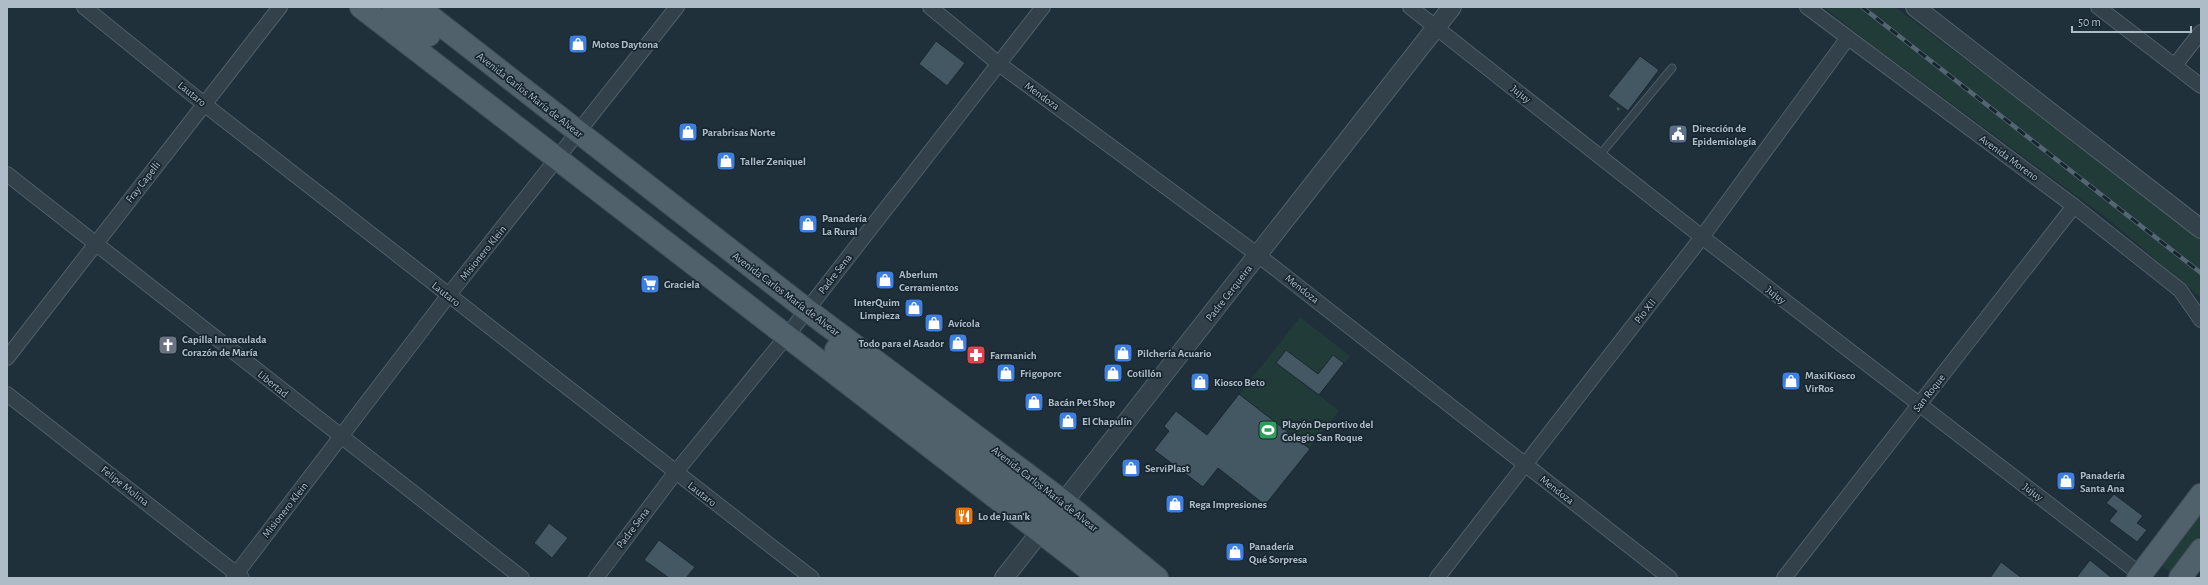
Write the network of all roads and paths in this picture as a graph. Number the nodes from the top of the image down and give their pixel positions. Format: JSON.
{"nodes":[{"id":1,"x":84,"y":7,"type":"edge"},
{"id":2,"x":280,"y":7,"type":"edge"},
{"id":3,"x":361,"y":7,"type":"edge"},
{"id":4,"x":393,"y":7,"type":"edge"},
{"id":5,"x":418,"y":7,"type":"edge"},
{"id":6,"x":677,"y":7,"type":"edge"},
{"id":7,"x":930,"y":7,"type":"edge"},
{"id":8,"x":1043,"y":7,"type":"edge"},
{"id":9,"x":1410,"y":7,"type":"edge"},
{"id":10,"x":1452,"y":7,"type":"edge"},
{"id":11,"x":1807,"y":7,"type":"edge"},
{"id":12,"x":1915,"y":7,"type":"edge"},
{"id":13,"x":2098,"y":7,"type":"edge"},
{"id":14,"x":1437,"y":27,"type":"junction"},
{"id":15,"x":2201,"y":32,"type":"edge"},
{"id":16,"x":1847,"y":39,"type":"junction"},
{"id":17,"x":999,"y":64,"type":"junction"},
{"id":18,"x":2175,"y":65,"type":"junction"},
{"id":19,"x":1672,"y":68,"type":"dead end"},
{"id":20,"x":2201,"y":86,"type":"edge"},
{"id":21,"x":204,"y":104,"type":"junction"},
{"id":22,"x":1617,"y":108,"type":"dead end"},
{"id":23,"x":1621,"y":111,"type":"dead end"},
{"id":24,"x":568,"y":145,"type":"junction"},
{"id":25,"x":1600,"y":156,"type":"junction"},
{"id":26,"x":7,"y":174,"type":"edge"},
{"id":27,"x":2074,"y":206,"type":"junction"},
{"id":28,"x":2201,"y":230,"type":"edge"},
{"id":29,"x":1702,"y":237,"type":"junction"},
{"id":30,"x":96,"y":243,"type":"junction"},
{"id":31,"x":1258,"y":255,"type":"junction"},
{"id":32,"x":448,"y":296,"type":"junction"},
{"id":33,"x":2201,"y":320,"type":"edge"},
{"id":34,"x":797,"y":323,"type":"junction"},
{"id":35,"x":7,"y":358,"type":"edge"},
{"id":36,"x":7,"y":394,"type":"edge"},
{"id":37,"x":1920,"y":405,"type":"junction"},
{"id":38,"x":341,"y":438,"type":"junction"},
{"id":39,"x":1525,"y":466,"type":"junction"},
{"id":40,"x":675,"y":473,"type":"junction"},
{"id":41,"x":2201,"y":495,"type":"edge"},
{"id":42,"x":1052,"y":517,"type":"junction"},
{"id":43,"x":2201,"y":550,"type":"edge"},
{"id":44,"x":237,"y":577,"type":"edge"},
{"id":45,"x":2141,"y":577,"type":"edge"},
{"id":46,"x":522,"y":578,"type":"edge"},
{"id":47,"x":596,"y":578,"type":"edge"},
{"id":48,"x":812,"y":578,"type":"edge"},
{"id":49,"x":1004,"y":578,"type":"edge"},
{"id":50,"x":1100,"y":578,"type":"edge"},
{"id":51,"x":1130,"y":578,"type":"edge"},
{"id":52,"x":1157,"y":578,"type":"edge"},
{"id":53,"x":1437,"y":578,"type":"edge"},
{"id":54,"x":1670,"y":578,"type":"edge"},
{"id":55,"x":1784,"y":578,"type":"edge"},
{"id":56,"x":2180,"y":578,"type":"edge"}],
"edges":[{"from":1,"to":21,"type":"street","name":"Lautaro"},
{"from":2,"to":21,"type":"street","name":"Fray Capelli"},
{"from":3,"to":24,"type":"main road","name":"Avenida Carlos María de Alvear"},
{"from":4,"to":24,"type":"main road","name":"Avenida Carlos María de Alvear"},
{"from":5,"to":24,"type":"main road","name":"Avenida Carlos María de Alvear"},
{"from":6,"to":24,"type":"street","name":"Misionero Klein"},
{"from":7,"to":17,"type":"street","name":"Mendoza"},
{"from":8,"to":17,"type":"street","name":"Padre Sena"},
{"from":9,"to":14,"type":"street","name":"Jujuy"},
{"from":10,"to":14,"type":"street","name":"Padre Cerqueira"},
{"from":11,"to":16,"type":"street","name":"Avenida Moreno"},
{"from":12,"to":28,"type":"street"},
{"from":13,"to":18,"type":"street"},
{"from":14,"to":25,"type":"street","name":"Jujuy"},
{"from":14,"to":31,"type":"street","name":"Padre Cerqueira"},
{"from":15,"to":18,"type":"street"},
{"from":16,"to":27,"type":"street","name":"Avenida Moreno"},
{"from":16,"to":29,"type":"street","name":"Pío XII"},
{"from":17,"to":31,"type":"street","name":"Mendoza"},
{"from":17,"to":34,"type":"street","name":"Padre Sena"},
{"from":18,"to":20,"type":"street"},
{"from":19,"to":25,"type":"lane"},
{"from":21,"to":30,"type":"street","name":"Fray Capelli"},
{"from":21,"to":32,"type":"street","name":"Lautaro"},
{"from":22,"to":23,"type":"path"},
{"from":24,"to":32,"type":"street","name":"Misionero Klein"},
{"from":24,"to":34,"type":"main road","name":"Avenida Carlos María de Alvear"},
{"from":25,"to":29,"type":"street","name":"Jujuy"},
{"from":26,"to":30,"type":"street","name":"Libertad"},
{"from":27,"to":33,"type":"street","name":"Avenida Moreno"},
{"from":27,"to":37,"type":"street","name":"San Roque"},
{"from":29,"to":37,"type":"street","name":"Jujuy"},
{"from":29,"to":39,"type":"street","name":"Pío XII"},
{"from":30,"to":35,"type":"street","name":"Fray Capelli"},
{"from":30,"to":38,"type":"street","name":"Libertad"},
{"from":31,"to":39,"type":"street","name":"Mendoza"},
{"from":31,"to":42,"type":"street","name":"Padre Cerqueira"},
{"from":32,"to":38,"type":"street","name":"Misionero Klein"},
{"from":32,"to":40,"type":"street","name":"Lautaro"},
{"from":34,"to":40,"type":"street","name":"Padre Sena"},
{"from":34,"to":42,"type":"main road","name":"Avenida Carlos María de Alvear"},
{"from":36,"to":44,"type":"street","name":"Felipe Molina"},
{"from":37,"to":45,"type":"street","name":"Jujuy"},
{"from":37,"to":55,"type":"street","name":"San Roque"},
{"from":38,"to":44,"type":"street","name":"Misionero Klein"},
{"from":38,"to":46,"type":"street","name":"Libertad"},
{"from":39,"to":53,"type":"street","name":"Pío XII"},
{"from":39,"to":54,"type":"street","name":"Mendoza"},
{"from":40,"to":47,"type":"street","name":"Padre Sena"},
{"from":40,"to":48,"type":"street","name":"Lautaro"},
{"from":41,"to":45,"type":"main road"},
{"from":42,"to":49,"type":"street","name":"Padre Cerqueira"},
{"from":42,"to":50,"type":"main road","name":"Avenida Carlos María de Alvear"},
{"from":42,"to":51,"type":"main road","name":"Avenida Carlos María de Alvear"},
{"from":42,"to":52,"type":"main road","name":"Avenida Carlos María de Alvear"},
{"from":43,"to":56,"type":"main road"}]}
